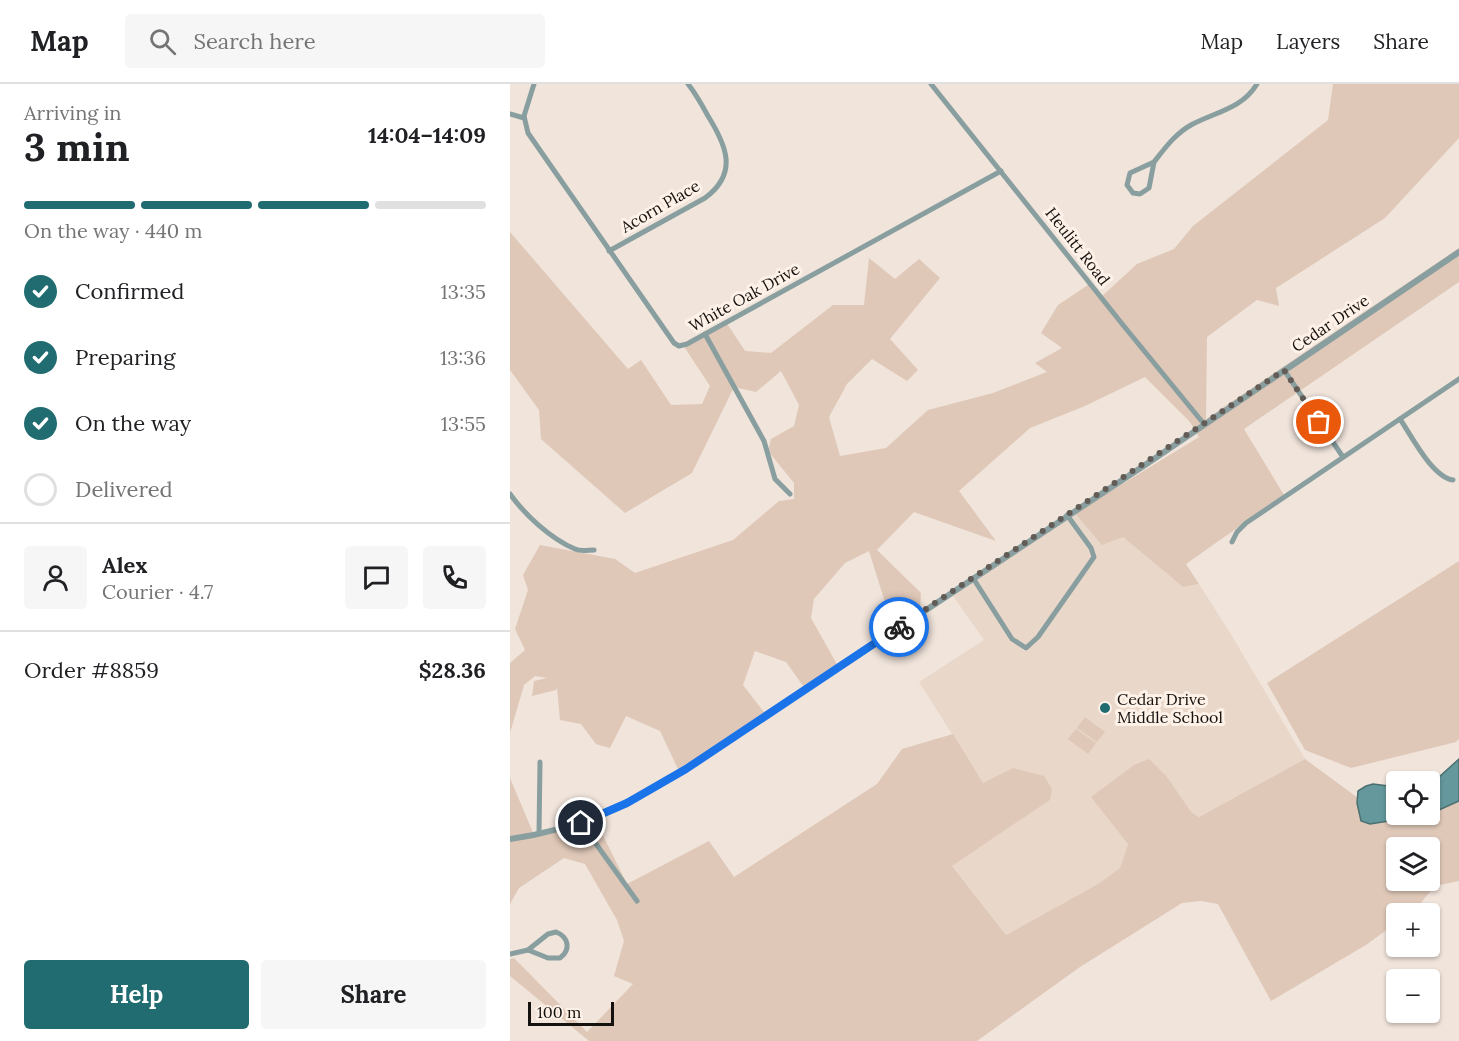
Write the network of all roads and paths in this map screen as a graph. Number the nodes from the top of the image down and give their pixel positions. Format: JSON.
{"nodes":[{"id":1,"x":534,"y":84,"type":"edge"},
{"id":2,"x":688,"y":84,"type":"edge"},
{"id":3,"x":931,"y":84,"type":"edge"},
{"id":4,"x":1257,"y":84,"type":"edge"},
{"id":5,"x":510,"y":114,"type":"edge"},
{"id":6,"x":524,"y":118,"type":"junction"},
{"id":7,"x":1155,"y":162,"type":"junction"},
{"id":8,"x":1001,"y":171,"type":"junction"},
{"id":9,"x":609,"y":251,"type":"junction"},
{"id":10,"x":1459,"y":252,"type":"edge"},
{"id":11,"x":705,"y":334,"type":"junction"},
{"id":12,"x":1284,"y":370,"type":"junction"},
{"id":13,"x":1459,"y":379,"type":"edge"},
{"id":14,"x":1400,"y":419,"type":"junction"},
{"id":15,"x":1204,"y":424,"type":"junction"},
{"id":16,"x":1342,"y":457,"type":"junction"},
{"id":17,"x":1453,"y":480,"type":"dead end"},
{"id":18,"x":510,"y":494,"type":"edge"},
{"id":19,"x":790,"y":494,"type":"dead end"},
{"id":20,"x":1067,"y":515,"type":"junction"},
{"id":21,"x":1233,"y":542,"type":"dead end"},
{"id":22,"x":594,"y":550,"type":"dead end"},
{"id":23,"x":973,"y":578,"type":"junction"},
{"id":24,"x":540,"y":762,"type":"dead end"},
{"id":25,"x":581,"y":823,"type":"junction"},
{"id":26,"x":539,"y":834,"type":"junction"},
{"id":27,"x":510,"y":839,"type":"edge"},
{"id":28,"x":637,"y":901,"type":"dead end"},
{"id":29,"x":528,"y":950,"type":"junction"},
{"id":30,"x":510,"y":954,"type":"edge"}],
"edges":[{"from":1,"to":6,"type":"street"},
{"from":2,"to":9,"type":"street","name":"Acorn Place"},
{"from":3,"to":8,"type":"street","name":"Heulitt Road"},
{"from":4,"to":7,"type":"street"},
{"from":5,"to":6,"type":"street"},
{"from":6,"to":9,"type":"street","name":"White Oak Drive"},
{"from":7,"to":7,"type":"street"},
{"from":8,"to":11,"type":"street","name":"White Oak Drive"},
{"from":8,"to":15,"type":"street","name":"Heulitt Road"},
{"from":9,"to":11,"type":"street","name":"White Oak Drive"},
{"from":10,"to":12,"type":"street","name":"Cedar Drive"},
{"from":11,"to":19,"type":"street"},
{"from":12,"to":15,"type":"street","name":"Cedar Drive"},
{"from":12,"to":16,"type":"street"},
{"from":13,"to":14,"type":"street"},
{"from":14,"to":16,"type":"street"},
{"from":14,"to":17,"type":"street"},
{"from":15,"to":20,"type":"street","name":"Cedar Drive"},
{"from":16,"to":21,"type":"street"},
{"from":18,"to":22,"type":"street"},
{"from":20,"to":23,"type":"street","name":"Cedar Drive"},
{"from":20,"to":23,"type":"street"},
{"from":23,"to":25,"type":"street","name":"Cedar Drive"},
{"from":24,"to":26,"type":"street"},
{"from":25,"to":26,"type":"street","name":"Cedar Drive"},
{"from":25,"to":28,"type":"street"},
{"from":26,"to":27,"type":"street","name":"Cedar Drive"},
{"from":29,"to":29,"type":"street"},
{"from":29,"to":30,"type":"street"}]}
